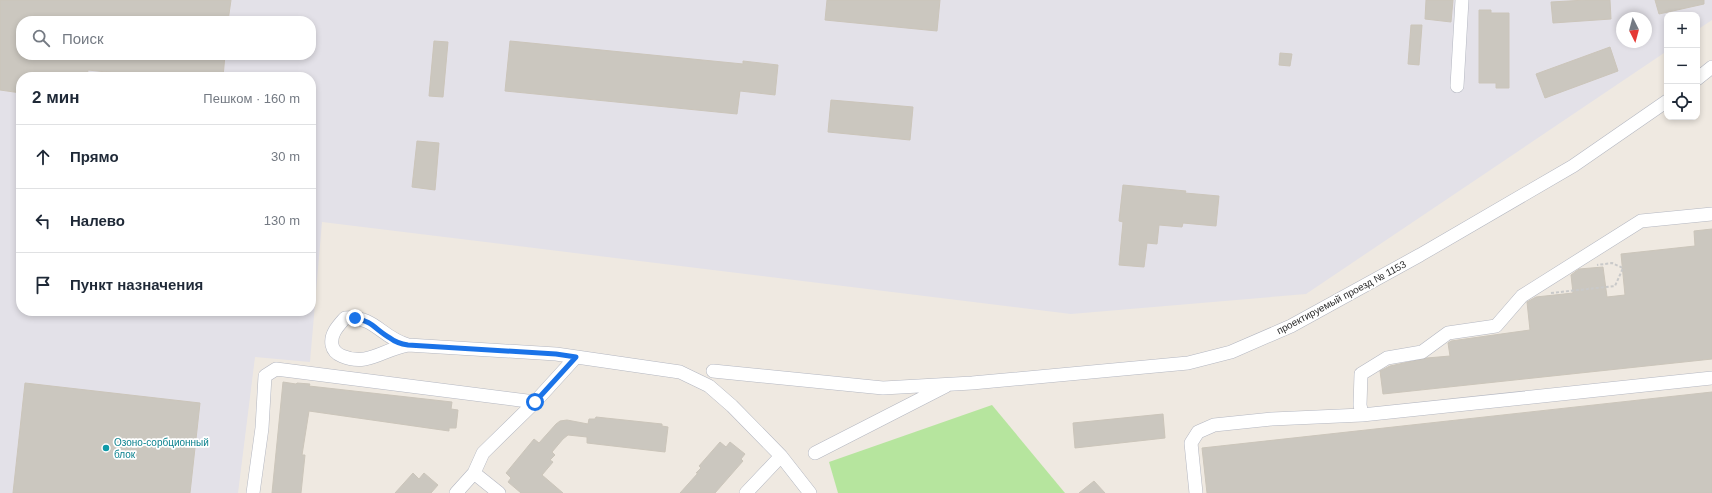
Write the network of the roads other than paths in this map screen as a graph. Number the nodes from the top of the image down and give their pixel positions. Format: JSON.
{"nodes":[{"id":1,"x":1462,"y":0,"type":"edge"},
{"id":2,"x":1712,"y":68,"type":"edge"},
{"id":3,"x":1700,"y":77,"type":"edge"},
{"id":4,"x":1456,"y":86,"type":"dead end"},
{"id":5,"x":1664,"y":103,"type":"edge"},
{"id":6,"x":1712,"y":214,"type":"edge"},
{"id":7,"x":408,"y":345,"type":"junction"},
{"id":8,"x":576,"y":357,"type":"junction"},
{"id":9,"x":713,"y":371,"type":"dead end"},
{"id":10,"x":1712,"y":378,"type":"edge"},
{"id":11,"x":952,"y":384,"type":"junction"},
{"id":12,"x":535,"y":402,"type":"junction"},
{"id":13,"x":1362,"y":415,"type":"junction"},
{"id":14,"x":815,"y":453,"type":"dead end"},
{"id":15,"x":780,"y":456,"type":"junction"},
{"id":16,"x":474,"y":473,"type":"junction"},
{"id":17,"x":253,"y":493,"type":"edge"},
{"id":18,"x":456,"y":493,"type":"edge"},
{"id":19,"x":499,"y":493,"type":"edge"},
{"id":20,"x":746,"y":493,"type":"edge"},
{"id":21,"x":810,"y":493,"type":"edge"},
{"id":22,"x":1196,"y":493,"type":"edge"}],
"edges":[{"from":1,"to":4,"type":"street"},
{"from":2,"to":3,"type":"street"},
{"from":5,"to":11,"type":"street","name":"проектируемый проезд № 1153"},
{"from":6,"to":13,"type":"street"},
{"from":7,"to":7,"type":"street"},
{"from":7,"to":8,"type":"street"},
{"from":8,"to":12,"type":"street"},
{"from":8,"to":15,"type":"street"},
{"from":9,"to":11,"type":"street","name":"проектируемый проезд № 1153"},
{"from":10,"to":13,"type":"street"},
{"from":11,"to":14,"type":"street"},
{"from":12,"to":16,"type":"street"},
{"from":12,"to":17,"type":"street"},
{"from":13,"to":22,"type":"street"},
{"from":15,"to":20,"type":"street"},
{"from":15,"to":21,"type":"street"},
{"from":16,"to":18,"type":"street"},
{"from":16,"to":19,"type":"street"}]}
